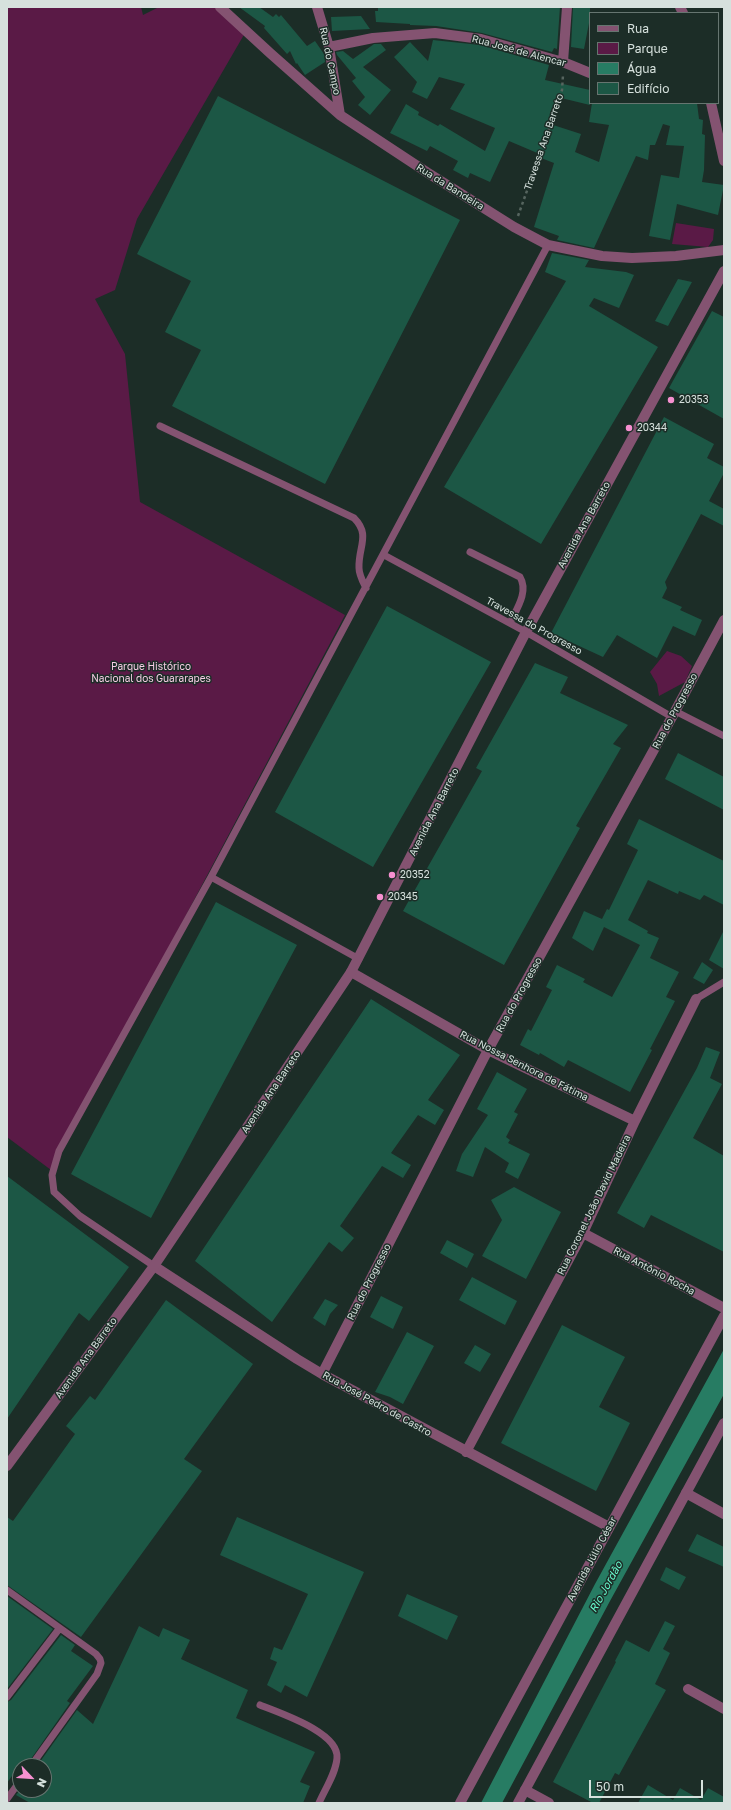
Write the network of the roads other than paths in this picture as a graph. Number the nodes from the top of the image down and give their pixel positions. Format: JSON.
{"nodes":[{"id":1,"x":220,"y":7,"type":"edge"},
{"id":2,"x":567,"y":7,"type":"edge"},
{"id":3,"x":319,"y":8,"type":"edge"},
{"id":4,"x":329,"y":47,"type":"junction"},
{"id":5,"x":563,"y":62,"type":"junction"},
{"id":6,"x":589,"y":73,"type":"edge"},
{"id":7,"x":711,"y":104,"type":"edge"},
{"id":8,"x":340,"y":115,"type":"junction"},
{"id":9,"x":724,"y":161,"type":"edge"},
{"id":10,"x":548,"y":244,"type":"junction"},
{"id":11,"x":723,"y":246,"type":"edge"},
{"id":12,"x":724,"y":271,"type":"edge"},
{"id":13,"x":160,"y":426,"type":"dead end"},
{"id":14,"x":470,"y":552,"type":"dead end"},
{"id":15,"x":384,"y":555,"type":"junction"},
{"id":16,"x":366,"y":588,"type":"junction"},
{"id":17,"x":724,"y":620,"type":"edge"},
{"id":18,"x":510,"y":624,"type":"junction"},
{"id":19,"x":526,"y":632,"type":"junction"},
{"id":20,"x":674,"y":714,"type":"junction"},
{"id":21,"x":724,"y":736,"type":"edge"},
{"id":22,"x":211,"y":877,"type":"junction"},
{"id":23,"x":359,"y":959,"type":"junction"},
{"id":24,"x":351,"y":972,"type":"junction"},
{"id":25,"x":724,"y":982,"type":"edge"},
{"id":26,"x":696,"y":999,"type":"joint"},
{"id":27,"x":488,"y":1050,"type":"junction"},
{"id":28,"x":635,"y":1121,"type":"junction"},
{"id":29,"x":583,"y":1233,"type":"junction"},
{"id":30,"x":154,"y":1266,"type":"junction"},
{"id":31,"x":724,"y":1308,"type":"edge"},
{"id":32,"x":724,"y":1316,"type":"edge"},
{"id":33,"x":719,"y":1335,"type":"edge"},
{"id":34,"x":322,"y":1374,"type":"junction"},
{"id":35,"x":724,"y":1423,"type":"edge"},
{"id":36,"x":466,"y":1452,"type":"junction"},
{"id":37,"x":7,"y":1466,"type":"edge"},
{"id":38,"x":686,"y":1493,"type":"junction"},
{"id":39,"x":724,"y":1514,"type":"edge"},
{"id":40,"x":609,"y":1528,"type":"junction"},
{"id":41,"x":7,"y":1590,"type":"edge"},
{"id":42,"x":60,"y":1629,"type":"junction"},
{"id":43,"x":688,"y":1689,"type":"dead end"},
{"id":44,"x":7,"y":1697,"type":"edge"},
{"id":45,"x":260,"y":1705,"type":"dead end"},
{"id":46,"x":724,"y":1709,"type":"edge"},
{"id":47,"x":37,"y":1758,"type":"edge"},
{"id":48,"x":525,"y":1790,"type":"junction"},
{"id":49,"x":318,"y":1803,"type":"edge"},
{"id":50,"x":460,"y":1803,"type":"edge"},
{"id":51,"x":518,"y":1803,"type":"edge"},
{"id":52,"x":549,"y":1803,"type":"edge"}],
"edges":[{"from":1,"to":8,"type":"street","name":"Rua da Bandeira"},
{"from":2,"to":5,"type":"street"},
{"from":3,"to":4,"type":"street","name":"Rua do Campo"},
{"from":4,"to":5,"type":"street","name":"Rua José de Alencar"},
{"from":4,"to":8,"type":"street","name":"Rua do Campo"},
{"from":5,"to":6,"type":"street","name":"Rua José de Alencar"},
{"from":7,"to":9,"type":"street"},
{"from":8,"to":10,"type":"street","name":"Rua da Bandeira"},
{"from":10,"to":11,"type":"street","name":"Rua da Bandeira"},
{"from":10,"to":15,"type":"lane"},
{"from":12,"to":19,"type":"street","name":"Avenida Ana Barreto"},
{"from":13,"to":16,"type":"lane"},
{"from":14,"to":18,"type":"lane"},
{"from":15,"to":16,"type":"lane"},
{"from":15,"to":18,"type":"lane","name":"Travessa do Progresso"},
{"from":16,"to":22,"type":"lane"},
{"from":17,"to":20,"type":"street","name":"Rua do Progresso"},
{"from":18,"to":19,"type":"lane","name":"Travessa do Progresso"},
{"from":19,"to":20,"type":"lane","name":"Travessa do Progresso"},
{"from":19,"to":23,"type":"street","name":"Avenida Ana Barreto"},
{"from":20,"to":21,"type":"lane","name":"Travessa do Progresso"},
{"from":20,"to":27,"type":"street","name":"Rua do Progresso"},
{"from":22,"to":23,"type":"lane"},
{"from":22,"to":30,"type":"lane"},
{"from":23,"to":24,"type":"street","name":"Avenida Ana Barreto"},
{"from":24,"to":27,"type":"street","name":"Rua Nossa Senhora de Fátima"},
{"from":24,"to":30,"type":"street","name":"Avenida Ana Barreto"},
{"from":25,"to":26,"type":"lane"},
{"from":26,"to":28,"type":"street","name":"Rua Coronel João David Madeira"},
{"from":27,"to":28,"type":"street","name":"Rua Nossa Senhora de Fátima"},
{"from":27,"to":34,"type":"street","name":"Rua do Progresso"},
{"from":28,"to":29,"type":"street","name":"Rua Coronel João David Madeira"},
{"from":29,"to":31,"type":"street","name":"Rua Antônio Rocha"},
{"from":29,"to":36,"type":"street","name":"Rua Coronel João David Madeira"},
{"from":30,"to":34,"type":"street","name":"Rua José Pedro de Castro"},
{"from":30,"to":37,"type":"street","name":"Avenida Ana Barreto"},
{"from":32,"to":33,"type":"street","name":"Avenida Júlio César"},
{"from":33,"to":40,"type":"street","name":"Avenida Júlio César"},
{"from":34,"to":36,"type":"street","name":"Rua José Pedro de Castro"},
{"from":35,"to":38,"type":"street"},
{"from":36,"to":40,"type":"street","name":"Rua José Pedro de Castro"},
{"from":38,"to":39,"type":"street"},
{"from":38,"to":48,"type":"street"},
{"from":40,"to":50,"type":"street","name":"Avenida Júlio César"},
{"from":41,"to":42,"type":"lane"},
{"from":42,"to":44,"type":"lane"},
{"from":42,"to":47,"type":"lane"},
{"from":43,"to":46,"type":"street"},
{"from":45,"to":49,"type":"lane"},
{"from":48,"to":51,"type":"street"},
{"from":48,"to":52,"type":"street"}]}
